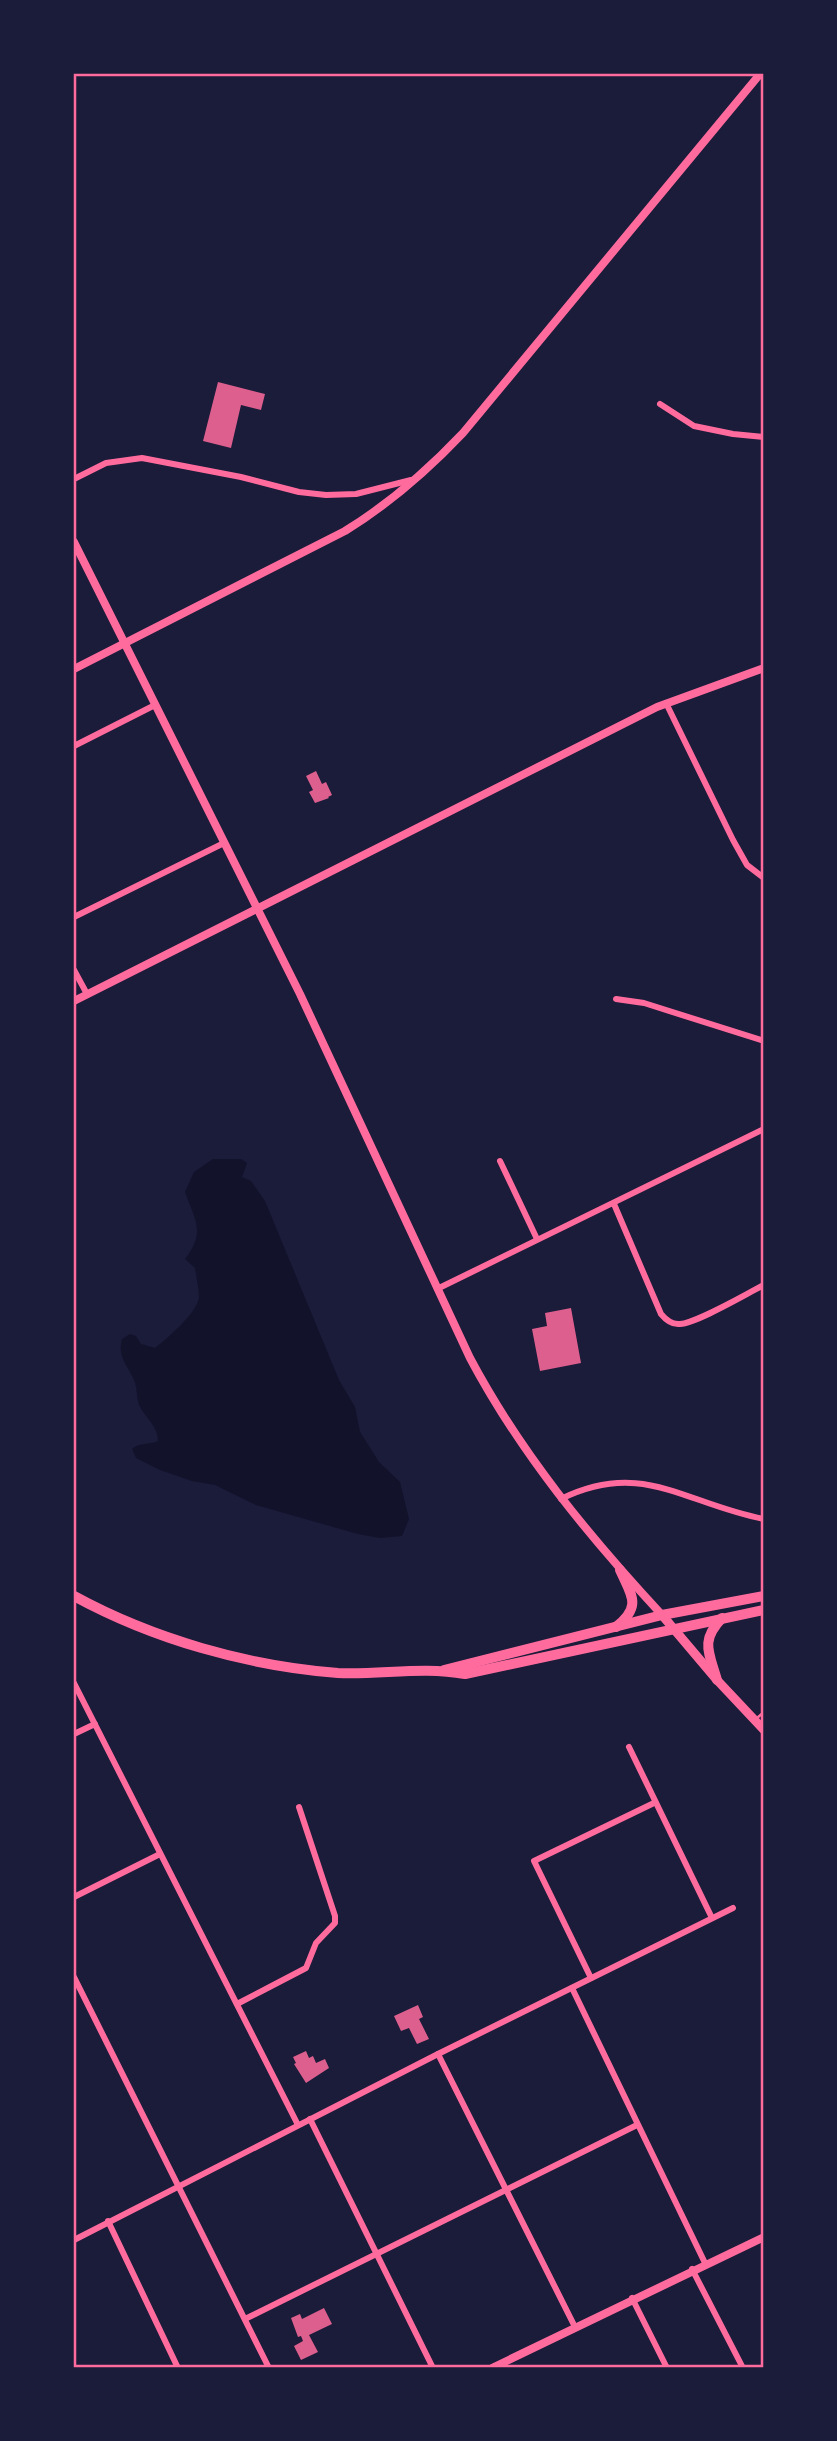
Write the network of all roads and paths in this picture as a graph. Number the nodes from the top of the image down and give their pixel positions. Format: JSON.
{"nodes":[{"id":1,"x":760,"y":74,"type":"edge"},
{"id":2,"x":660,"y":404,"type":"dead end"},
{"id":3,"x":764,"y":437,"type":"edge"},
{"id":4,"x":74,"y":479,"type":"edge"},
{"id":5,"x":417,"y":479,"type":"junction"},
{"id":6,"x":74,"y":542,"type":"edge"},
{"id":7,"x":124,"y":643,"type":"junction"},
{"id":8,"x":74,"y":668,"type":"edge"},
{"id":9,"x":764,"y":668,"type":"edge"},
{"id":10,"x":666,"y":703,"type":"junction"},
{"id":11,"x":155,"y":705,"type":"junction"},
{"id":12,"x":74,"y":746,"type":"edge"},
{"id":13,"x":224,"y":843,"type":"junction"},
{"id":14,"x":764,"y":878,"type":"edge"},
{"id":15,"x":258,"y":908,"type":"junction"},
{"id":16,"x":74,"y":917,"type":"edge"},
{"id":17,"x":74,"y":970,"type":"edge"},
{"id":18,"x":86,"y":994,"type":"junction"},
{"id":19,"x":616,"y":999,"type":"dead end"},
{"id":20,"x":74,"y":1001,"type":"edge"},
{"id":21,"x":764,"y":1041,"type":"edge"},
{"id":22,"x":764,"y":1129,"type":"edge"},
{"id":23,"x":500,"y":1161,"type":"dead end"},
{"id":24,"x":614,"y":1203,"type":"junction"},
{"id":25,"x":537,"y":1239,"type":"junction"},
{"id":26,"x":764,"y":1285,"type":"edge"},
{"id":27,"x":438,"y":1289,"type":"junction"},
{"id":28,"x":561,"y":1499,"type":"junction"},
{"id":29,"x":764,"y":1519,"type":"edge"},
{"id":30,"x":620,"y":1570,"type":"junction"},
{"id":31,"x":74,"y":1596,"type":"edge"},
{"id":32,"x":764,"y":1596,"type":"edge"},
{"id":33,"x":764,"y":1610,"type":"edge"},
{"id":34,"x":662,"y":1615,"type":"junction"},
{"id":35,"x":722,"y":1618,"type":"junction"},
{"id":36,"x":614,"y":1628,"type":"junction"},
{"id":37,"x":673,"y":1628,"type":"junction"},
{"id":38,"x":443,"y":1670,"type":"junction"},
{"id":39,"x":717,"y":1680,"type":"junction"},
{"id":40,"x":74,"y":1683,"type":"edge"},
{"id":41,"x":764,"y":1712,"type":"edge"},
{"id":42,"x":755,"y":1721,"type":"junction"},
{"id":43,"x":95,"y":1724,"type":"junction"},
{"id":44,"x":764,"y":1730,"type":"edge"},
{"id":45,"x":74,"y":1734,"type":"edge"},
{"id":46,"x":629,"y":1747,"type":"dead end"},
{"id":47,"x":654,"y":1803,"type":"junction"},
{"id":48,"x":299,"y":1807,"type":"dead end"},
{"id":49,"x":160,"y":1854,"type":"junction"},
{"id":50,"x":74,"y":1897,"type":"edge"},
{"id":51,"x":733,"y":1908,"type":"dead end"},
{"id":52,"x":712,"y":1918,"type":"junction"},
{"id":53,"x":74,"y":1977,"type":"edge"},
{"id":54,"x":591,"y":1978,"type":"junction"},
{"id":55,"x":572,"y":1987,"type":"junction"},
{"id":56,"x":237,"y":2004,"type":"junction"},
{"id":57,"x":438,"y":2054,"type":"junction"},
{"id":58,"x":310,"y":2119,"type":"junction"},
{"id":59,"x":637,"y":2124,"type":"junction"},
{"id":60,"x":298,"y":2125,"type":"junction"},
{"id":61,"x":179,"y":2186,"type":"junction"},
{"id":62,"x":505,"y":2190,"type":"junction"},
{"id":63,"x":108,"y":2221,"type":"junction"},
{"id":64,"x":764,"y":2237,"type":"edge"},
{"id":65,"x":74,"y":2240,"type":"edge"},
{"id":66,"x":377,"y":2255,"type":"junction"},
{"id":67,"x":705,"y":2263,"type":"junction"},
{"id":68,"x":692,"y":2269,"type":"junction"},
{"id":69,"x":632,"y":2298,"type":"junction"},
{"id":70,"x":245,"y":2319,"type":"junction"},
{"id":71,"x":575,"y":2327,"type":"junction"},
{"id":72,"x":504,"y":2364,"type":"edge"},
{"id":73,"x":178,"y":2368,"type":"edge"},
{"id":74,"x":269,"y":2368,"type":"edge"},
{"id":75,"x":433,"y":2368,"type":"edge"},
{"id":76,"x":492,"y":2368,"type":"edge"},
{"id":77,"x":667,"y":2368,"type":"edge"},
{"id":78,"x":743,"y":2368,"type":"edge"}],
"edges":[{"from":1,"to":5,"type":"street"},
{"from":2,"to":3,"type":"street"},
{"from":4,"to":5,"type":"street"},
{"from":5,"to":7,"type":"street"},
{"from":6,"to":7,"type":"street"},
{"from":7,"to":8,"type":"street"},
{"from":7,"to":11,"type":"street"},
{"from":9,"to":10,"type":"street"},
{"from":10,"to":14,"type":"street"},
{"from":10,"to":15,"type":"street"},
{"from":11,"to":12,"type":"street"},
{"from":11,"to":13,"type":"street"},
{"from":13,"to":15,"type":"street"},
{"from":13,"to":16,"type":"street"},
{"from":15,"to":18,"type":"street"},
{"from":15,"to":27,"type":"street"},
{"from":17,"to":18,"type":"street"},
{"from":18,"to":20,"type":"street"},
{"from":19,"to":21,"type":"street"},
{"from":22,"to":24,"type":"street"},
{"from":23,"to":25,"type":"street"},
{"from":24,"to":25,"type":"street"},
{"from":24,"to":26,"type":"street"},
{"from":25,"to":27,"type":"street"},
{"from":27,"to":28,"type":"street"},
{"from":28,"to":29,"type":"street"},
{"from":28,"to":30,"type":"street"},
{"from":30,"to":34,"type":"street"},
{"from":30,"to":36,"type":"main road"},
{"from":31,"to":38,"type":"main road"},
{"from":32,"to":34,"type":"main road"},
{"from":33,"to":35,"type":"main road"},
{"from":34,"to":36,"type":"main road"},
{"from":34,"to":37,"type":"main road"},
{"from":35,"to":37,"type":"main road"},
{"from":35,"to":39,"type":"main road"},
{"from":36,"to":38,"type":"main road"},
{"from":37,"to":38,"type":"main road"},
{"from":37,"to":39,"type":"main road"},
{"from":39,"to":42,"type":"main road"},
{"from":40,"to":43,"type":"street"},
{"from":41,"to":42,"type":"lane"},
{"from":42,"to":44,"type":"main road"},
{"from":43,"to":45,"type":"street"},
{"from":43,"to":49,"type":"street"},
{"from":46,"to":47,"type":"street"},
{"from":47,"to":52,"type":"street"},
{"from":47,"to":54,"type":"street"},
{"from":48,"to":56,"type":"street"},
{"from":49,"to":50,"type":"street"},
{"from":49,"to":56,"type":"street"},
{"from":51,"to":52,"type":"street"},
{"from":52,"to":54,"type":"street"},
{"from":53,"to":61,"type":"street"},
{"from":54,"to":55,"type":"street"},
{"from":55,"to":57,"type":"street"},
{"from":55,"to":59,"type":"street"},
{"from":56,"to":60,"type":"street"},
{"from":57,"to":58,"type":"street"},
{"from":57,"to":62,"type":"street"},
{"from":58,"to":60,"type":"street"},
{"from":58,"to":66,"type":"street"},
{"from":59,"to":62,"type":"street"},
{"from":59,"to":67,"type":"street"},
{"from":60,"to":61,"type":"street"},
{"from":61,"to":63,"type":"street"},
{"from":61,"to":70,"type":"street"},
{"from":62,"to":66,"type":"street"},
{"from":62,"to":71,"type":"street"},
{"from":63,"to":65,"type":"street"},
{"from":63,"to":73,"type":"street"},
{"from":64,"to":67,"type":"street"},
{"from":66,"to":70,"type":"street"},
{"from":66,"to":75,"type":"street"},
{"from":67,"to":68,"type":"street"},
{"from":68,"to":69,"type":"street"},
{"from":68,"to":78,"type":"street"},
{"from":69,"to":71,"type":"street"},
{"from":69,"to":77,"type":"street"},
{"from":70,"to":74,"type":"street"},
{"from":71,"to":72,"type":"street"},
{"from":72,"to":76,"type":"street"}]}
